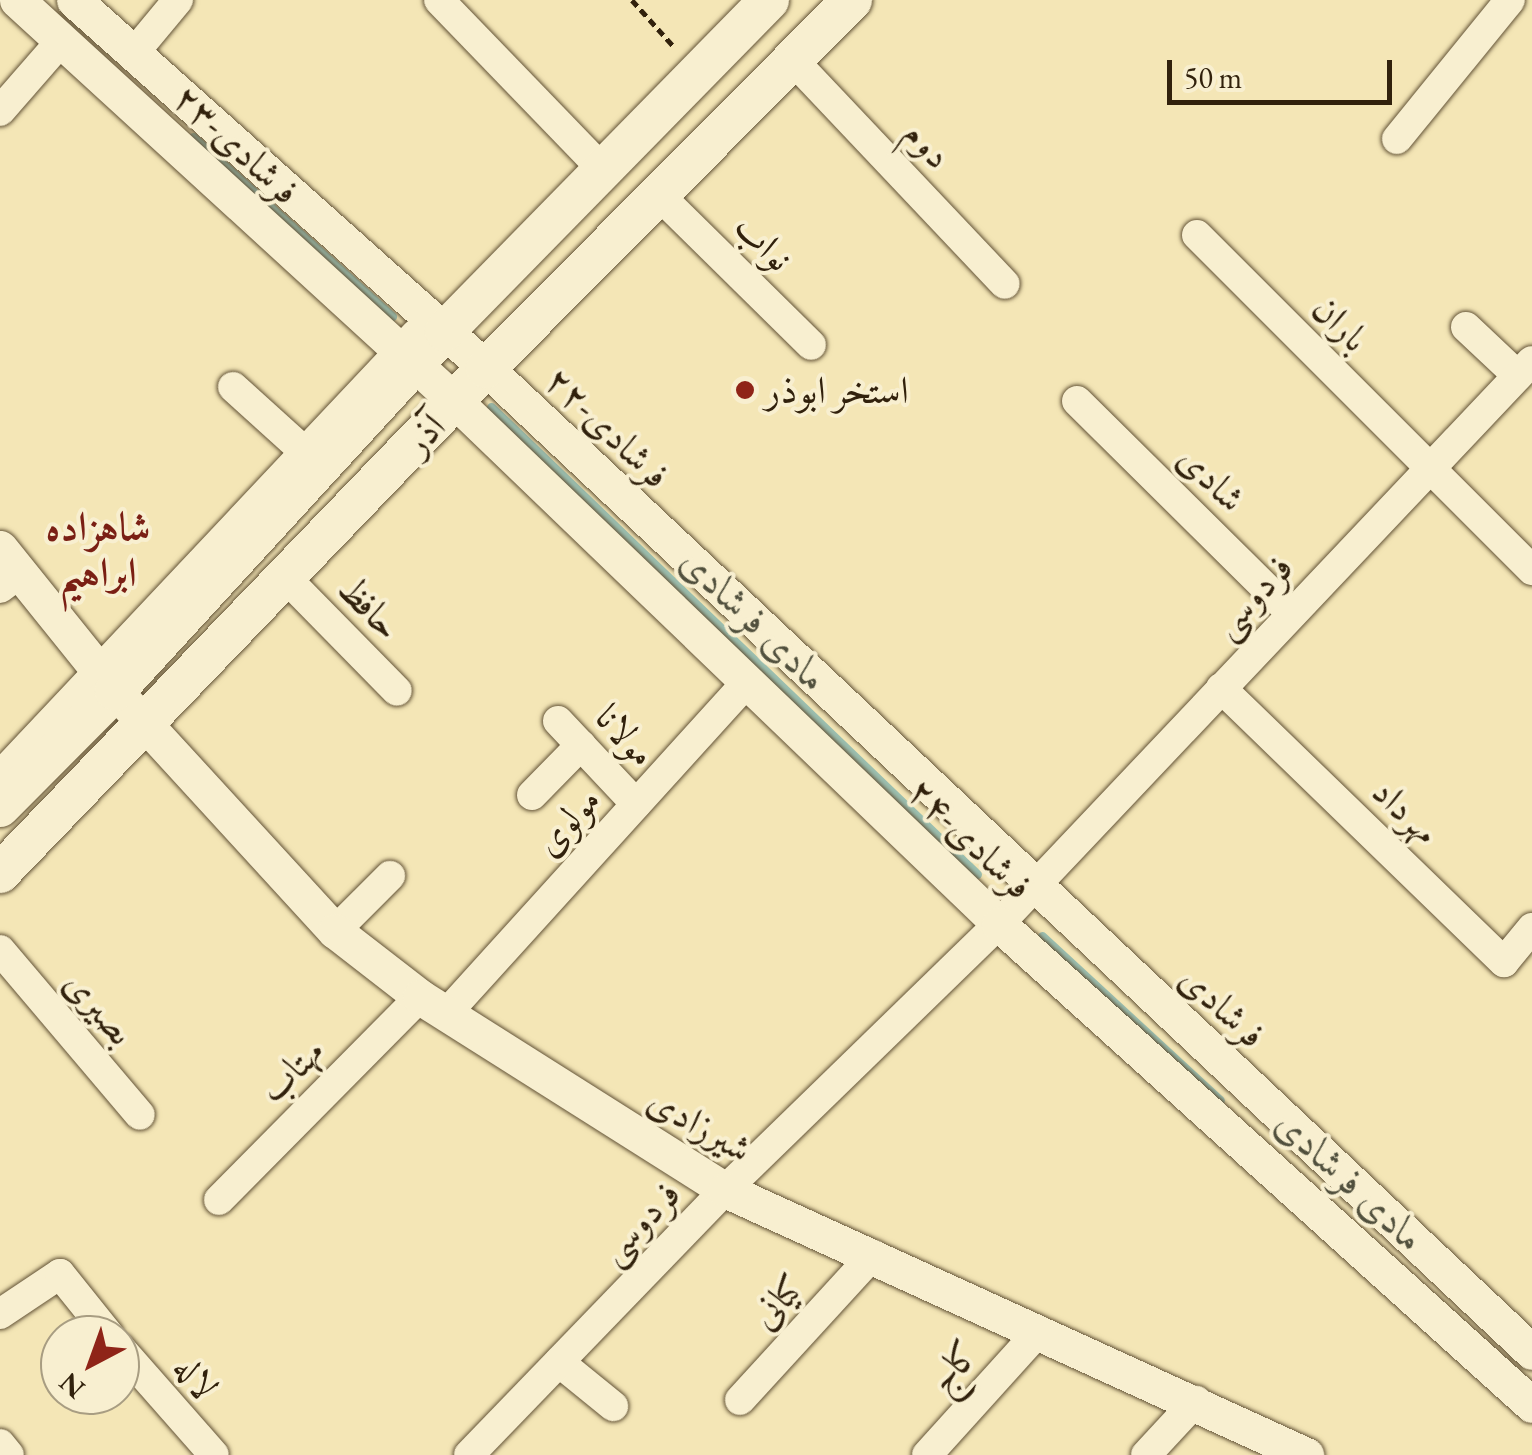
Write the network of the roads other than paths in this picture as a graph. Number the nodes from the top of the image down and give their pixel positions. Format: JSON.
{"nodes":[{"id":1,"x":16,"y":0,"type":"edge"},
{"id":2,"x":74,"y":0,"type":"edge"},
{"id":3,"x":178,"y":0,"type":"edge"},
{"id":4,"x":439,"y":0,"type":"edge"},
{"id":5,"x":747,"y":0,"type":"edge"},
{"id":6,"x":769,"y":0,"type":"edge"},
{"id":7,"x":852,"y":0,"type":"edge"},
{"id":8,"x":1510,"y":0,"type":"edge"},
{"id":9,"x":61,"y":41,"type":"junction"},
{"id":10,"x":134,"y":53,"type":"junction"},
{"id":11,"x":793,"y":60,"type":"junction"},
{"id":12,"x":0,"y":110,"type":"edge"},
{"id":13,"x":1397,"y":139,"type":"dead end"},
{"id":14,"x":597,"y":164,"type":"junction"},
{"id":15,"x":660,"y":196,"type":"junction"},
{"id":16,"x":1197,"y":236,"type":"dead end"},
{"id":17,"x":1005,"y":284,"type":"dead end"},
{"id":18,"x":438,"y":325,"type":"junction"},
{"id":19,"x":1466,"y":326,"type":"dead end"},
{"id":20,"x":812,"y":346,"type":"dead end"},
{"id":21,"x":407,"y":358,"type":"junction"},
{"id":22,"x":486,"y":368,"type":"junction"},
{"id":23,"x":1525,"y":368,"type":"edge"},
{"id":24,"x":233,"y":388,"type":"dead end"},
{"id":25,"x":455,"y":401,"type":"junction"},
{"id":26,"x":1077,"y":401,"type":"dead end"},
{"id":27,"x":305,"y":452,"type":"junction"},
{"id":28,"x":1429,"y":467,"type":"junction"},
{"id":29,"x":232,"y":549,"type":"junction"},
{"id":30,"x":7,"y":570,"type":"edge"},
{"id":31,"x":1532,"y":570,"type":"edge"},
{"id":32,"x":286,"y":578,"type":"junction"},
{"id":33,"x":1290,"y":612,"type":"junction"},
{"id":34,"x":747,"y":682,"type":"junction"},
{"id":35,"x":108,"y":683,"type":"junction"},
{"id":36,"x":1221,"y":688,"type":"junction"},
{"id":37,"x":398,"y":691,"type":"dead end"},
{"id":38,"x":558,"y":720,"type":"dead end"},
{"id":39,"x":147,"y":724,"type":"junction"},
{"id":40,"x":581,"y":745,"type":"junction"},
{"id":41,"x":0,"y":776,"type":"edge"},
{"id":42,"x":532,"y":795,"type":"dead end"},
{"id":43,"x":636,"y":804,"type":"junction"},
{"id":44,"x":0,"y":806,"type":"edge"},
{"id":45,"x":0,"y":872,"type":"edge"},
{"id":46,"x":390,"y":876,"type":"dead end"},
{"id":47,"x":1031,"y":886,"type":"junction"},
{"id":48,"x":999,"y":924,"type":"junction"},
{"id":49,"x":1532,"y":928,"type":"edge"},
{"id":50,"x":335,"y":931,"type":"junction"},
{"id":51,"x":0,"y":950,"type":"edge"},
{"id":52,"x":433,"y":1006,"type":"junction"},
{"id":53,"x":140,"y":1115,"type":"dead end"},
{"id":54,"x":726,"y":1190,"type":"junction"},
{"id":55,"x":219,"y":1200,"type":"dead end"},
{"id":56,"x":872,"y":1255,"type":"junction"},
{"id":57,"x":0,"y":1314,"type":"edge"},
{"id":58,"x":93,"y":1315,"type":"edge"},
{"id":59,"x":1038,"y":1331,"type":"junction"},
{"id":60,"x":1528,"y":1340,"type":"edge"},
{"id":61,"x":559,"y":1362,"type":"junction"},
{"id":62,"x":140,"y":1371,"type":"edge"},
{"id":63,"x":1497,"y":1373,"type":"junction"},
{"id":64,"x":740,"y":1400,"type":"dead end"},
{"id":65,"x":1196,"y":1401,"type":"junction"},
{"id":66,"x":613,"y":1406,"type":"dead end"},
{"id":67,"x":1532,"y":1406,"type":"edge"},
{"id":68,"x":0,"y":1444,"type":"edge"},
{"id":69,"x":9,"y":1455,"type":"edge"},
{"id":70,"x":214,"y":1455,"type":"edge"},
{"id":71,"x":469,"y":1455,"type":"edge"},
{"id":72,"x":927,"y":1455,"type":"edge"},
{"id":73,"x":1146,"y":1455,"type":"edge"},
{"id":74,"x":1306,"y":1455,"type":"edge"}],
"edges":[{"from":1,"to":9,"type":"street","name":"۲۳-فرشادی"},
{"from":2,"to":10,"type":"street","name":"۲۲-فرشادی"},
{"from":3,"to":10,"type":"street"},
{"from":4,"to":14,"type":"street"},
{"from":5,"to":14,"type":"street","name":"آذر"},
{"from":6,"to":14,"type":"main road","name":"آذر"},
{"from":7,"to":11,"type":"main road","name":"آذر"},
{"from":8,"to":13,"type":"street"},
{"from":9,"to":12,"type":"street"},
{"from":9,"to":21,"type":"street","name":"۲۳-فرشادی"},
{"from":10,"to":18,"type":"street","name":"۲۲-فرشادی"},
{"from":11,"to":15,"type":"main road","name":"آذر"},
{"from":11,"to":17,"type":"street","name":"دوم"},
{"from":14,"to":18,"type":"main road","name":"آذر"},
{"from":15,"to":20,"type":"street","name":"نواب"},
{"from":15,"to":22,"type":"main road","name":"آذر"},
{"from":16,"to":28,"type":"street","name":"باران"},
{"from":18,"to":21,"type":"main road","name":"آذر"},
{"from":18,"to":22,"type":"street","name":"۲۲-فرشادی"},
{"from":19,"to":23,"type":"street"},
{"from":21,"to":25,"type":"street","name":"۲۴-فرشادی"},
{"from":21,"to":27,"type":"street","name":"آذر"},
{"from":21,"to":29,"type":"main road","name":"آذر"},
{"from":22,"to":25,"type":"main road","name":"آذر"},
{"from":22,"to":47,"type":"street","name":"۲۲-فرشادی"},
{"from":23,"to":28,"type":"street","name":"فردوسی"},
{"from":24,"to":27,"type":"street"},
{"from":25,"to":32,"type":"main road","name":"آذر"},
{"from":25,"to":34,"type":"street","name":"۲۴-فرشادی"},
{"from":26,"to":33,"type":"street","name":"شادی"},
{"from":27,"to":29,"type":"street","name":"آذر"},
{"from":28,"to":31,"type":"street","name":"باران"},
{"from":28,"to":33,"type":"street","name":"فردوسی"},
{"from":29,"to":35,"type":"main road","name":"آذر"},
{"from":30,"to":35,"type":"street"},
{"from":32,"to":37,"type":"street","name":"حافظ"},
{"from":32,"to":39,"type":"main road","name":"آذر"},
{"from":33,"to":36,"type":"street","name":"فردوسی"},
{"from":34,"to":43,"type":"street","name":"مولوی"},
{"from":34,"to":48,"type":"street","name":"۲۴-فرشادی"},
{"from":35,"to":39,"type":"street","name":"شیرزادی"},
{"from":35,"to":41,"type":"street","name":"آذر"},
{"from":35,"to":44,"type":"main road","name":"آذر"},
{"from":36,"to":47,"type":"street","name":"فردوسی"},
{"from":36,"to":49,"type":"street","name":"مهرداد"},
{"from":38,"to":40,"type":"street","name":"مولانا"},
{"from":39,"to":45,"type":"main road","name":"آذر"},
{"from":39,"to":50,"type":"street","name":"شیرزادی"},
{"from":40,"to":42,"type":"street"},
{"from":40,"to":43,"type":"street","name":"مولانا"},
{"from":43,"to":52,"type":"street","name":"مولوی"},
{"from":46,"to":50,"type":"street"},
{"from":47,"to":48,"type":"street","name":"فردوسی"},
{"from":47,"to":60,"type":"street","name":"فرشادی"},
{"from":48,"to":54,"type":"street","name":"فردوسی"},
{"from":48,"to":63,"type":"street","name":"۲۴-فرشادی"},
{"from":50,"to":52,"type":"street","name":"شیرزادی"},
{"from":51,"to":53,"type":"street","name":"بصیری"},
{"from":52,"to":54,"type":"street","name":"شیرزادی"},
{"from":52,"to":55,"type":"street","name":"مهتاب"},
{"from":54,"to":56,"type":"street","name":"شیرزادی"},
{"from":54,"to":61,"type":"street","name":"فردوسی"},
{"from":56,"to":59,"type":"street","name":"شیرزادی"},
{"from":56,"to":64,"type":"street","name":"کیانی"},
{"from":57,"to":58,"type":"street"},
{"from":59,"to":65,"type":"street","name":"شیرزادی"},
{"from":59,"to":72,"type":"street","name":"کاج"},
{"from":60,"to":63,"type":"street"},
{"from":61,"to":66,"type":"street"},
{"from":61,"to":71,"type":"street","name":"فردوسی"},
{"from":62,"to":70,"type":"street","name":"لاله"},
{"from":63,"to":67,"type":"street"},
{"from":65,"to":73,"type":"street"},
{"from":65,"to":74,"type":"street","name":"شیرزادی"},
{"from":68,"to":69,"type":"street"}]}
